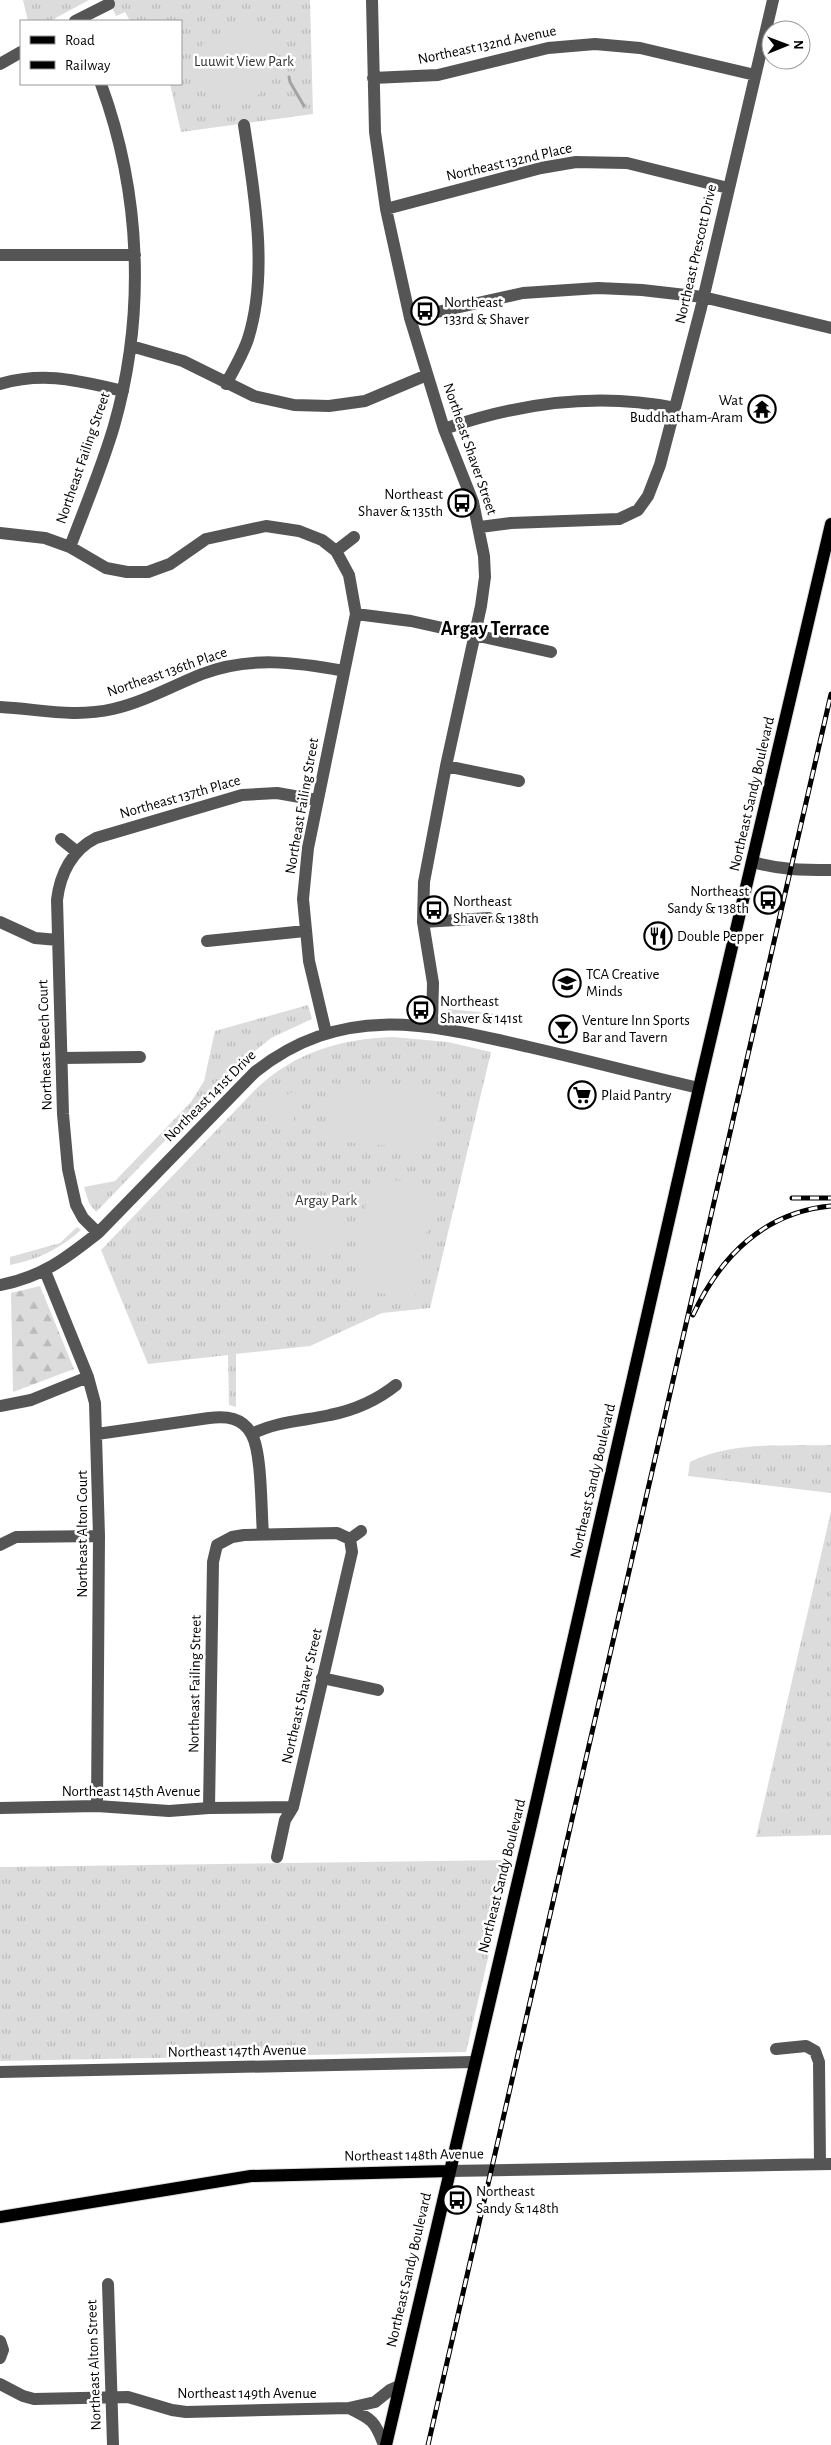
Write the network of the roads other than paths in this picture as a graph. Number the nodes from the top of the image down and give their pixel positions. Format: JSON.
{"nodes":[{"id":1,"x":372,"y":0,"type":"edge"},
{"id":2,"x":773,"y":0,"type":"edge"},
{"id":3,"x":109,"y":4,"type":"dead end"},
{"id":4,"x":77,"y":20,"type":"edge"},
{"id":5,"x":20,"y":53,"type":"edge"},
{"id":6,"x":0,"y":64,"type":"edge"},
{"id":7,"x":755,"y":75,"type":"junction"},
{"id":8,"x":373,"y":78,"type":"junction"},
{"id":9,"x":101,"y":85,"type":"edge"},
{"id":10,"x":244,"y":125,"type":"dead end"},
{"id":11,"x":728,"y":188,"type":"junction"},
{"id":12,"x":386,"y":210,"type":"junction"},
{"id":13,"x":0,"y":255,"type":"edge"},
{"id":14,"x":136,"y":255,"type":"junction"},
{"id":15,"x":703,"y":297,"type":"junction"},
{"id":16,"x":410,"y":318,"type":"junction"},
{"id":17,"x":831,"y":328,"type":"edge"},
{"id":18,"x":131,"y":346,"type":"junction"},
{"id":19,"x":427,"y":375,"type":"junction"},
{"id":20,"x":0,"y":384,"type":"edge"},
{"id":21,"x":226,"y":384,"type":"junction"},
{"id":22,"x":123,"y":391,"type":"junction"},
{"id":23,"x":675,"y":408,"type":"junction"},
{"id":24,"x":444,"y":429,"type":"junction"},
{"id":25,"x":831,"y":524,"type":"edge"},
{"id":26,"x":480,"y":527,"type":"junction"},
{"id":27,"x":0,"y":533,"type":"edge"},
{"id":28,"x":354,"y":537,"type":"dead end"},
{"id":29,"x":70,"y":547,"type":"junction"},
{"id":30,"x":336,"y":551,"type":"junction"},
{"id":31,"x":356,"y":614,"type":"junction"},
{"id":32,"x":475,"y":635,"type":"junction"},
{"id":33,"x":551,"y":652,"type":"dead end"},
{"id":34,"x":344,"y":671,"type":"junction"},
{"id":35,"x":0,"y":707,"type":"edge"},
{"id":36,"x":446,"y":766,"type":"junction"},
{"id":37,"x":519,"y":781,"type":"dead end"},
{"id":38,"x":317,"y":800,"type":"junction"},
{"id":39,"x":61,"y":839,"type":"dead end"},
{"id":40,"x":77,"y":852,"type":"junction"},
{"id":41,"x":753,"y":862,"type":"junction"},
{"id":42,"x":831,"y":870,"type":"edge"},
{"id":43,"x":489,"y":918,"type":"dead end"},
{"id":44,"x":0,"y":922,"type":"edge"},
{"id":45,"x":422,"y":922,"type":"junction"},
{"id":46,"x":305,"y":932,"type":"junction"},
{"id":47,"x":58,"y":940,"type":"junction"},
{"id":48,"x":207,"y":941,"type":"dead end"},
{"id":49,"x":432,"y":1027,"type":"junction"},
{"id":50,"x":326,"y":1033,"type":"junction"},
{"id":51,"x":140,"y":1056,"type":"dead end"},
{"id":52,"x":62,"y":1058,"type":"junction"},
{"id":53,"x":699,"y":1088,"type":"junction"},
{"id":54,"x":98,"y":1233,"type":"junction"},
{"id":55,"x":45,"y":1271,"type":"junction"},
{"id":56,"x":0,"y":1285,"type":"edge"},
{"id":57,"x":88,"y":1377,"type":"junction"},
{"id":58,"x":396,"y":1385,"type":"dead end"},
{"id":59,"x":0,"y":1406,"type":"edge"},
{"id":60,"x":97,"y":1434,"type":"junction"},
{"id":61,"x":252,"y":1434,"type":"junction"},
{"id":62,"x":361,"y":1531,"type":"dead end"},
{"id":63,"x":263,"y":1534,"type":"junction"},
{"id":64,"x":99,"y":1536,"type":"junction"},
{"id":65,"x":350,"y":1540,"type":"junction"},
{"id":66,"x":0,"y":1545,"type":"edge"},
{"id":67,"x":322,"y":1678,"type":"junction"},
{"id":68,"x":378,"y":1690,"type":"dead end"},
{"id":69,"x":97,"y":1806,"type":"junction"},
{"id":70,"x":293,"y":1807,"type":"junction"},
{"id":71,"x":0,"y":1808,"type":"edge"},
{"id":72,"x":209,"y":1808,"type":"junction"},
{"id":73,"x":276,"y":1857,"type":"dead end"},
{"id":74,"x":776,"y":2049,"type":"dead end"},
{"id":75,"x":474,"y":2062,"type":"junction"},
{"id":76,"x":0,"y":2072,"type":"edge"},
{"id":77,"x":825,"y":2164,"type":"edge"},
{"id":78,"x":449,"y":2171,"type":"junction"},
{"id":79,"x":0,"y":2218,"type":"edge"},
{"id":80,"x":108,"y":2284,"type":"dead end"},
{"id":81,"x":0,"y":2341,"type":"edge"},
{"id":82,"x":0,"y":2358,"type":"edge"},
{"id":83,"x":0,"y":2384,"type":"edge"},
{"id":84,"x":399,"y":2386,"type":"junction"},
{"id":85,"x":112,"y":2397,"type":"junction"},
{"id":86,"x":349,"y":2408,"type":"junction"},
{"id":87,"x":112,"y":2445,"type":"edge"},
{"id":88,"x":385,"y":2445,"type":"edge"}],
"edges":[{"from":1,"to":8,"type":"street","name":"Northeast Shaver Street"},
{"from":2,"to":7,"type":"street","name":"Northeast Prescott Drive"},
{"from":3,"to":4,"type":"street"},
{"from":5,"to":6,"type":"street"},
{"from":7,"to":8,"type":"street","name":"Northeast 132nd Avenue"},
{"from":7,"to":11,"type":"street","name":"Northeast Prescott Drive"},
{"from":8,"to":12,"type":"street","name":"Northeast Shaver Street"},
{"from":9,"to":14,"type":"street","name":"Northeast Failing Street"},
{"from":10,"to":21,"type":"street"},
{"from":11,"to":12,"type":"street","name":"Northeast 132nd Place"},
{"from":11,"to":15,"type":"street","name":"Northeast Prescott Drive"},
{"from":12,"to":16,"type":"street","name":"Northeast Shaver Street"},
{"from":13,"to":14,"type":"street"},
{"from":14,"to":18,"type":"street","name":"Northeast Failing Street"},
{"from":15,"to":16,"type":"street"},
{"from":15,"to":17,"type":"street"},
{"from":15,"to":23,"type":"street","name":"Northeast Prescott Drive"},
{"from":16,"to":19,"type":"street","name":"Northeast Shaver Street"},
{"from":18,"to":21,"type":"street"},
{"from":18,"to":22,"type":"street","name":"Northeast Failing Street"},
{"from":19,"to":21,"type":"street"},
{"from":19,"to":24,"type":"street","name":"Northeast Shaver Street"},
{"from":20,"to":22,"type":"street"},
{"from":22,"to":29,"type":"street","name":"Northeast Failing Street"},
{"from":23,"to":24,"type":"street"},
{"from":23,"to":26,"type":"street","name":"Northeast Prescott Drive"},
{"from":24,"to":26,"type":"street","name":"Northeast Shaver Street"},
{"from":25,"to":41,"type":"main road","name":"Northeast Sandy Boulevard"},
{"from":26,"to":32,"type":"street","name":"Northeast Shaver Street"},
{"from":27,"to":29,"type":"street"},
{"from":28,"to":30,"type":"street"},
{"from":29,"to":30,"type":"street"},
{"from":30,"to":31,"type":"street"},
{"from":31,"to":32,"type":"street"},
{"from":31,"to":34,"type":"street","name":"Northeast Failing Street"},
{"from":32,"to":33,"type":"street"},
{"from":32,"to":36,"type":"street","name":"Northeast Shaver Street"},
{"from":34,"to":35,"type":"street","name":"Northeast 136th Place"},
{"from":34,"to":38,"type":"street","name":"Northeast Failing Street"},
{"from":36,"to":37,"type":"street"},
{"from":36,"to":45,"type":"street","name":"Northeast Shaver Street"},
{"from":38,"to":40,"type":"street","name":"Northeast 137th Place"},
{"from":38,"to":46,"type":"street","name":"Northeast Failing Street"},
{"from":39,"to":40,"type":"street"},
{"from":40,"to":47,"type":"street","name":"Northeast Beech Court"},
{"from":41,"to":42,"type":"street"},
{"from":41,"to":53,"type":"main road","name":"Northeast Sandy Boulevard"},
{"from":43,"to":45,"type":"street"},
{"from":44,"to":47,"type":"street"},
{"from":45,"to":49,"type":"street","name":"Northeast Shaver Street"},
{"from":46,"to":48,"type":"street"},
{"from":46,"to":50,"type":"street","name":"Northeast Failing Street"},
{"from":47,"to":52,"type":"street","name":"Northeast Beech Court"},
{"from":49,"to":50,"type":"street","name":"Northeast 141st Drive"},
{"from":49,"to":53,"type":"street","name":"Northeast 141st Drive"},
{"from":50,"to":54,"type":"street","name":"Northeast 141st Drive"},
{"from":51,"to":52,"type":"street"},
{"from":52,"to":54,"type":"street","name":"Northeast Beech Court"},
{"from":53,"to":75,"type":"main road","name":"Northeast Sandy Boulevard"},
{"from":54,"to":55,"type":"street","name":"Northeast 141st Drive"},
{"from":55,"to":56,"type":"street","name":"Northeast 141st Drive"},
{"from":55,"to":57,"type":"street","name":"Northeast Alton Court"},
{"from":57,"to":59,"type":"street"},
{"from":57,"to":60,"type":"street","name":"Northeast Alton Court"},
{"from":58,"to":61,"type":"street"},
{"from":60,"to":61,"type":"street"},
{"from":60,"to":64,"type":"street","name":"Northeast Alton Court"},
{"from":61,"to":63,"type":"street"},
{"from":62,"to":65,"type":"street"},
{"from":63,"to":65,"type":"street"},
{"from":63,"to":72,"type":"street","name":"Northeast Failing Street"},
{"from":64,"to":66,"type":"street"},
{"from":64,"to":69,"type":"street","name":"Northeast Alton Court"},
{"from":65,"to":67,"type":"street","name":"Northeast Shaver Street"},
{"from":67,"to":68,"type":"street"},
{"from":67,"to":70,"type":"street","name":"Northeast Shaver Street"},
{"from":69,"to":71,"type":"street","name":"Northeast 145th Avenue"},
{"from":69,"to":72,"type":"street","name":"Northeast 145th Avenue"},
{"from":70,"to":72,"type":"street","name":"Northeast 145th Avenue"},
{"from":70,"to":73,"type":"street","name":"Northeast Shaver Street"},
{"from":74,"to":77,"type":"street"},
{"from":75,"to":76,"type":"street","name":"Northeast 147th Avenue"},
{"from":75,"to":78,"type":"main road","name":"Northeast Sandy Boulevard"},
{"from":77,"to":78,"type":"street","name":"Northeast 148th Avenue"},
{"from":78,"to":79,"type":"main road","name":"Northeast 148th Avenue"},
{"from":78,"to":84,"type":"main road","name":"Northeast Sandy Boulevard"},
{"from":80,"to":85,"type":"street","name":"Northeast Alton Street"},
{"from":81,"to":82,"type":"street"},
{"from":83,"to":85,"type":"street","name":"Northeast 149th Avenue"},
{"from":84,"to":86,"type":"street","name":"Northeast 149th Avenue"},
{"from":84,"to":88,"type":"main road","name":"Northeast Sandy Boulevard"},
{"from":85,"to":86,"type":"street","name":"Northeast 149th Avenue"},
{"from":85,"to":87,"type":"street","name":"Northeast Alton Street"},
{"from":86,"to":88,"type":"street","name":"Northeast 149th Avenue"}]}
